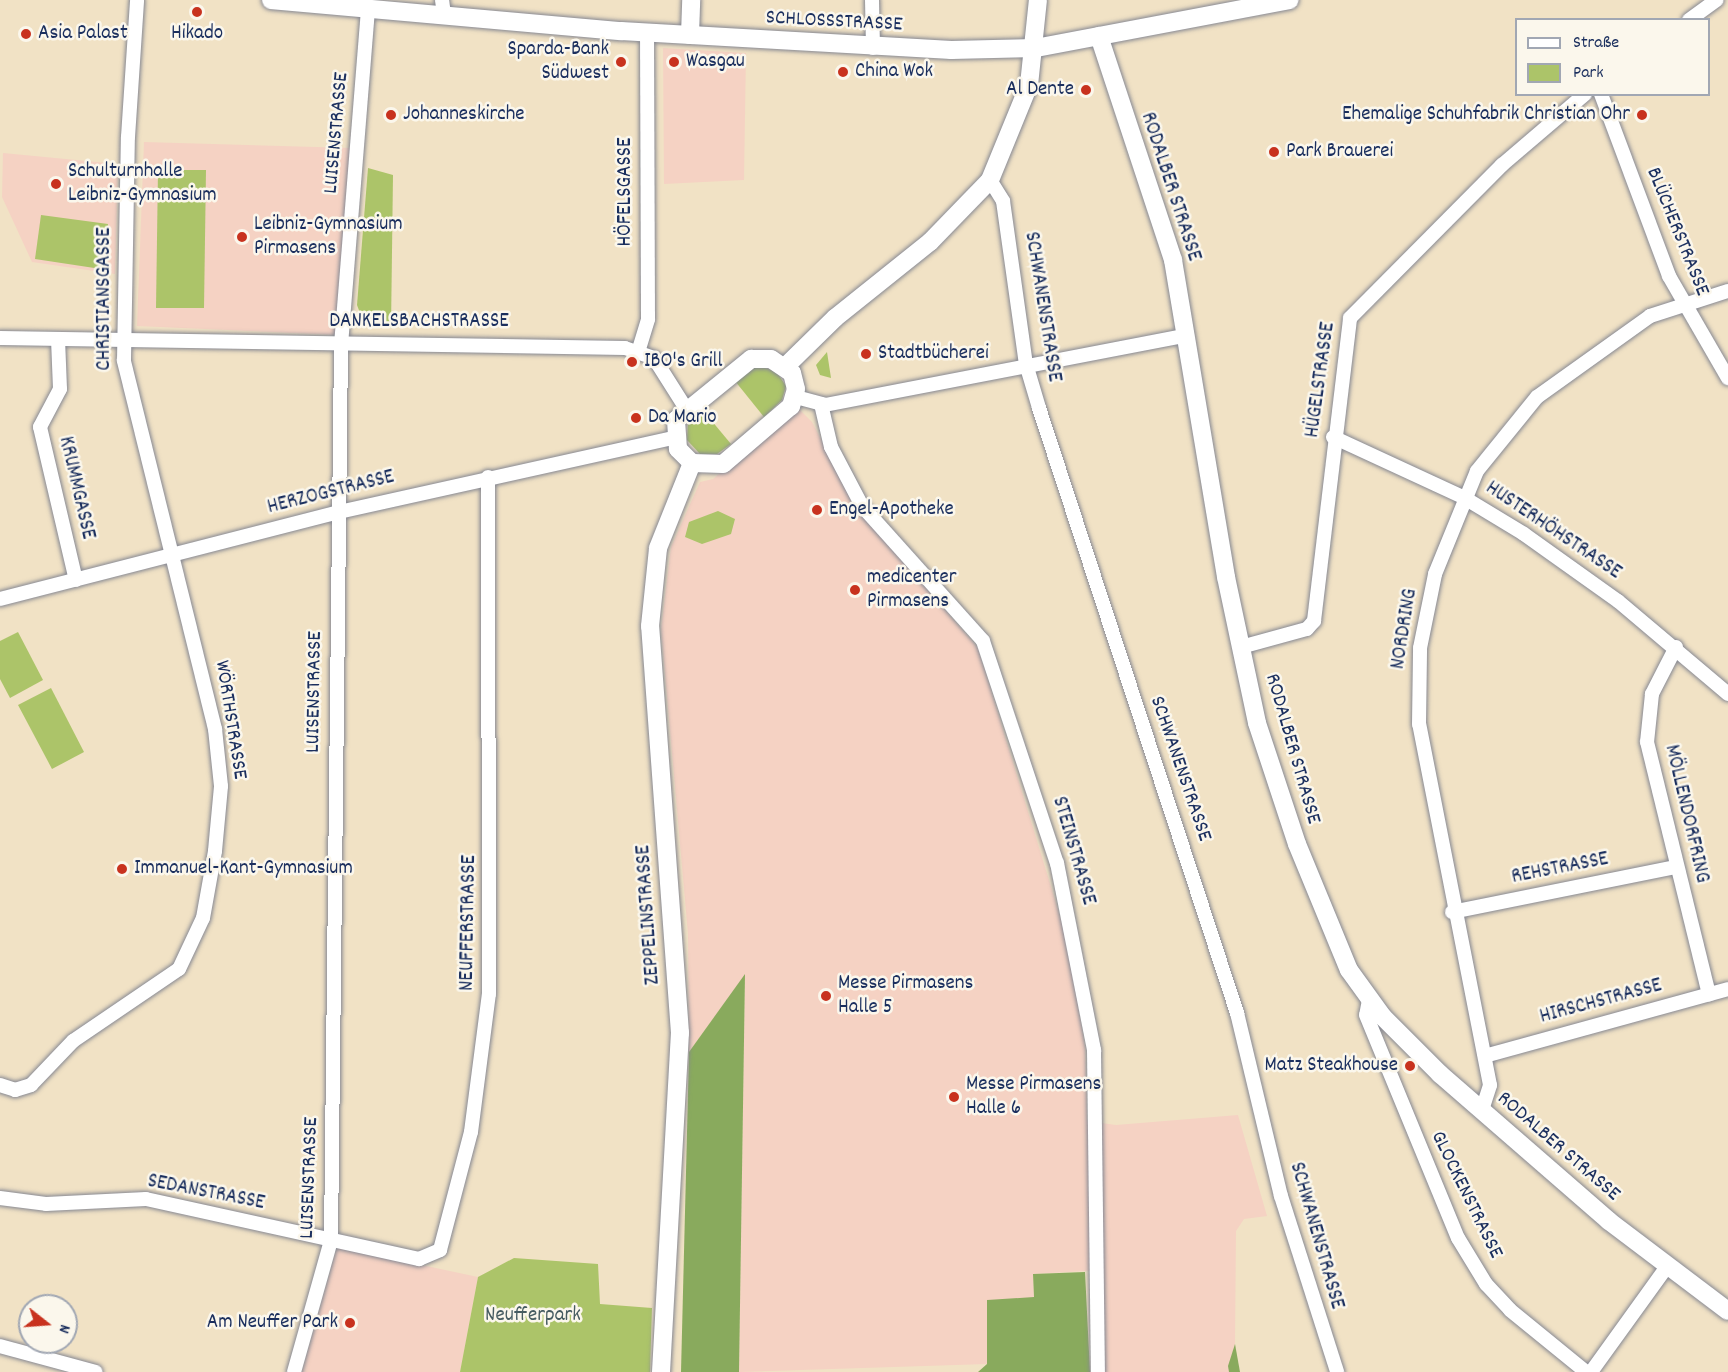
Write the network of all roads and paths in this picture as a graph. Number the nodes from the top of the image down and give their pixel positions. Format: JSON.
{"nodes":[{"id":1,"x":137,"y":0,"type":"edge"},
{"id":2,"x":271,"y":0,"type":"edge"},
{"id":3,"x":691,"y":0,"type":"edge"},
{"id":4,"x":872,"y":0,"type":"edge"},
{"id":5,"x":1038,"y":0,"type":"edge"},
{"id":6,"x":1290,"y":0,"type":"edge"},
{"id":7,"x":1717,"y":0,"type":"edge"},
{"id":8,"x":443,"y":8,"type":"edge"},
{"id":9,"x":368,"y":9,"type":"junction"},
{"id":10,"x":1692,"y":18,"type":"edge"},
{"id":11,"x":646,"y":33,"type":"junction"},
{"id":12,"x":690,"y":35,"type":"junction"},
{"id":13,"x":1099,"y":36,"type":"junction"},
{"id":14,"x":873,"y":48,"type":"junction"},
{"id":15,"x":1036,"y":48,"type":"junction"},
{"id":16,"x":1583,"y":96,"type":"edge"},
{"id":17,"x":1602,"y":96,"type":"edge"},
{"id":18,"x":990,"y":180,"type":"junction"},
{"id":19,"x":1728,"y":291,"type":"edge"},
{"id":20,"x":1682,"y":302,"type":"junction"},
{"id":21,"x":1185,"y":336,"type":"junction"},
{"id":22,"x":0,"y":338,"type":"edge"},
{"id":23,"x":58,"y":339,"type":"junction"},
{"id":24,"x":123,"y":340,"type":"junction"},
{"id":25,"x":341,"y":345,"type":"junction"},
{"id":26,"x":639,"y":349,"type":"junction"},
{"id":27,"x":1026,"y":364,"type":"junction"},
{"id":28,"x":786,"y":366,"type":"junction"},
{"id":29,"x":1728,"y":378,"type":"edge"},
{"id":30,"x":796,"y":397,"type":"junction"},
{"id":31,"x":821,"y":404,"type":"junction"},
{"id":32,"x":685,"y":407,"type":"junction"},
{"id":33,"x":1333,"y":437,"type":"junction"},
{"id":34,"x":674,"y":438,"type":"junction"},
{"id":35,"x":692,"y":463,"type":"junction"},
{"id":36,"x":488,"y":477,"type":"junction"},
{"id":37,"x":1463,"y":497,"type":"junction"},
{"id":38,"x":339,"y":512,"type":"junction"},
{"id":39,"x":175,"y":555,"type":"junction"},
{"id":40,"x":76,"y":580,"type":"junction"},
{"id":41,"x":0,"y":599,"type":"edge"},
{"id":42,"x":1676,"y":646,"type":"junction"},
{"id":43,"x":1240,"y":647,"type":"junction"},
{"id":44,"x":1728,"y":694,"type":"edge"},
{"id":45,"x":1676,"y":867,"type":"junction"},
{"id":46,"x":1452,"y":912,"type":"junction"},
{"id":47,"x":1728,"y":989,"type":"edge"},
{"id":48,"x":1709,"y":994,"type":"junction"},
{"id":49,"x":1369,"y":1000,"type":"junction"},
{"id":50,"x":1485,"y":1056,"type":"junction"},
{"id":51,"x":0,"y":1085,"type":"edge"},
{"id":52,"x":1482,"y":1110,"type":"junction"},
{"id":53,"x":0,"y":1198,"type":"edge"},
{"id":54,"x":331,"y":1240,"type":"junction"},
{"id":55,"x":1666,"y":1268,"type":"junction"},
{"id":56,"x":1728,"y":1311,"type":"edge"},
{"id":57,"x":0,"y":1346,"type":"edge"},
{"id":58,"x":65,"y":1369,"type":"edge"},
{"id":59,"x":96,"y":1372,"type":"edge"},
{"id":60,"x":294,"y":1372,"type":"edge"},
{"id":61,"x":661,"y":1372,"type":"edge"},
{"id":62,"x":1098,"y":1372,"type":"edge"},
{"id":63,"x":1336,"y":1372,"type":"edge"},
{"id":64,"x":1586,"y":1372,"type":"edge"},
{"id":65,"x":1591,"y":1372,"type":"edge"}],
"edges":[{"from":1,"to":24,"type":"street","name":"CHRISTIANSGASSE"},
{"from":2,"to":9,"type":"street","name":"SCHLOSSSTRASSE"},
{"from":3,"to":12,"type":"street"},
{"from":4,"to":14,"type":"street"},
{"from":5,"to":15,"type":"street"},
{"from":6,"to":13,"type":"street","name":"SCHLOSSSTRASSE"},
{"from":7,"to":10,"type":"street"},
{"from":8,"to":9,"type":"street","name":"SCHLOSSSTRASSE"},
{"from":8,"to":11,"type":"street","name":"SCHLOSSSTRASSE"},
{"from":9,"to":25,"type":"street","name":"LUISENSTRASSE"},
{"from":11,"to":12,"type":"street","name":"SCHLOSSSTRASSE"},
{"from":11,"to":26,"type":"street","name":"HÖFELSGASSE"},
{"from":12,"to":14,"type":"street","name":"SCHLOSSSTRASSE"},
{"from":13,"to":15,"type":"street","name":"SCHLOSSSTRASSE"},
{"from":13,"to":21,"type":"street","name":"RODALBER STRASSE"},
{"from":14,"to":15,"type":"street","name":"SCHLOSSSTRASSE"},
{"from":15,"to":18,"type":"street"},
{"from":16,"to":33,"type":"street","name":"HÜGELSTRASSE"},
{"from":17,"to":20,"type":"street","name":"BLÜCHERSTRASSE"},
{"from":18,"to":27,"type":"street","name":"SCHWANENSTRASSE"},
{"from":18,"to":28,"type":"street"},
{"from":19,"to":20,"type":"street","name":"NORDRING"},
{"from":20,"to":29,"type":"street","name":"BLÜCHERSTRASSE"},
{"from":20,"to":37,"type":"street","name":"NORDRING"},
{"from":21,"to":27,"type":"street"},
{"from":21,"to":43,"type":"street","name":"RODALBER STRASSE"},
{"from":22,"to":23,"type":"street","name":"DANKELSBACHSTRASSE"},
{"from":23,"to":24,"type":"street","name":"DANKELSBACHSTRASSE"},
{"from":23,"to":40,"type":"street","name":"KRUMMGASSE"},
{"from":24,"to":25,"type":"street","name":"DANKELSBACHSTRASSE"},
{"from":24,"to":39,"type":"street","name":"CHRISTIANSGASSE"},
{"from":25,"to":26,"type":"street","name":"DANKELSBACHSTRASSE"},
{"from":25,"to":38,"type":"street","name":"LUISENSTRASSE"},
{"from":26,"to":32,"type":"street"},
{"from":27,"to":31,"type":"street"},
{"from":27,"to":63,"type":"street","name":"SCHWANENSTRASSE"},
{"from":28,"to":30,"type":"street"},
{"from":28,"to":32,"type":"street"},
{"from":30,"to":31,"type":"street"},
{"from":30,"to":35,"type":"street"},
{"from":31,"to":62,"type":"street","name":"STEINSTRASSE"},
{"from":32,"to":34,"type":"street"},
{"from":33,"to":37,"type":"street","name":"HUSTERHÖHSTRASSE"},
{"from":33,"to":43,"type":"street","name":"HÜGELSTRASSE"},
{"from":34,"to":35,"type":"street"},
{"from":34,"to":36,"type":"street","name":"HERZOGSTRASSE"},
{"from":35,"to":61,"type":"street","name":"ZEPPELINSTRASSE"},
{"from":36,"to":38,"type":"street","name":"HERZOGSTRASSE"},
{"from":36,"to":54,"type":"street","name":"NEUFFERSTRASSE"},
{"from":37,"to":42,"type":"street","name":"HUSTERHÖHSTRASSE"},
{"from":37,"to":46,"type":"street","name":"NORDRING"},
{"from":38,"to":39,"type":"street","name":"HERZOGSTRASSE"},
{"from":38,"to":54,"type":"street","name":"LUISENSTRASSE"},
{"from":39,"to":40,"type":"street","name":"HERZOGSTRASSE"},
{"from":39,"to":51,"type":"street","name":"WÖRTHSTRASSE"},
{"from":40,"to":41,"type":"street","name":"HERZOGSTRASSE"},
{"from":42,"to":44,"type":"street","name":"HUSTERHÖHSTRASSE"},
{"from":42,"to":45,"type":"street","name":"MÖLLENDORFRING"},
{"from":43,"to":49,"type":"street","name":"RODALBER STRASSE"},
{"from":45,"to":46,"type":"street","name":"REHSTRASSE"},
{"from":45,"to":48,"type":"street","name":"MÖLLENDORFRING"},
{"from":46,"to":50,"type":"street","name":"NORDRING"},
{"from":47,"to":48,"type":"street","name":"HIRSCHSTRASSE"},
{"from":48,"to":50,"type":"street","name":"HIRSCHSTRASSE"},
{"from":49,"to":52,"type":"street","name":"RODALBER STRASSE"},
{"from":49,"to":64,"type":"street","name":"GLOCKENSTRASSE"},
{"from":50,"to":52,"type":"street","name":"NORDRING"},
{"from":52,"to":55,"type":"street","name":"RODALBER STRASSE"},
{"from":53,"to":54,"type":"street","name":"SEDANSTRASSE"},
{"from":54,"to":60,"type":"street","name":"LUISENSTRASSE"},
{"from":55,"to":56,"type":"street","name":"RODALBER STRASSE"},
{"from":55,"to":65,"type":"street"},
{"from":57,"to":58,"type":"street"},
{"from":58,"to":59,"type":"street"}]}
